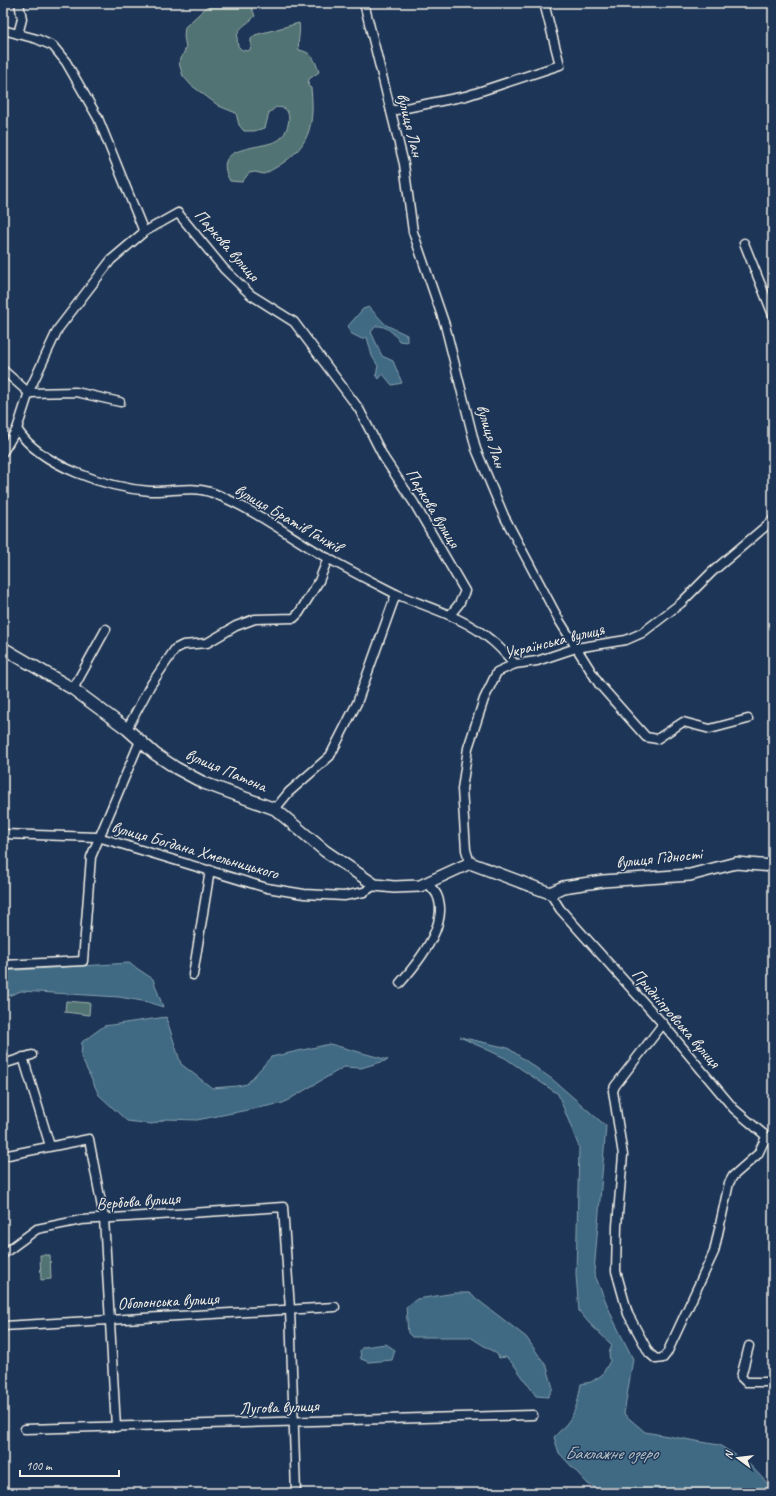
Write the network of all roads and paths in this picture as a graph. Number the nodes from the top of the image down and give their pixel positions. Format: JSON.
{"nodes":[{"id":1,"x":19,"y":3,"type":"edge"},
{"id":2,"x":364,"y":3,"type":"edge"},
{"id":3,"x":544,"y":3,"type":"edge"},
{"id":4,"x":3,"y":30,"type":"edge"},
{"id":5,"x":18,"y":34,"type":"junction"},
{"id":6,"x":391,"y":111,"type":"junction"},
{"id":7,"x":144,"y":232,"type":"junction"},
{"id":8,"x":744,"y":243,"type":"dead end"},
{"id":9,"x":773,"y":315,"type":"edge"},
{"id":10,"x":3,"y":370,"type":"edge"},
{"id":11,"x":29,"y":393,"type":"junction"},
{"id":12,"x":120,"y":402,"type":"dead end"},
{"id":13,"x":17,"y":429,"type":"junction"},
{"id":14,"x":3,"y":452,"type":"edge"},
{"id":15,"x":773,"y":520,"type":"edge"},
{"id":16,"x":328,"y":558,"type":"junction"},
{"id":17,"x":396,"y":594,"type":"junction"},
{"id":18,"x":450,"y":614,"type":"junction"},
{"id":19,"x":106,"y":629,"type":"dead end"},
{"id":20,"x":3,"y":648,"type":"edge"},
{"id":21,"x":576,"y":648,"type":"junction"},
{"id":22,"x":515,"y":664,"type":"junction"},
{"id":23,"x":74,"y":689,"type":"junction"},
{"id":24,"x":748,"y":718,"type":"dead end"},
{"id":25,"x":127,"y":729,"type":"junction"},
{"id":26,"x":140,"y":741,"type":"junction"},
{"id":27,"x":275,"y":809,"type":"junction"},
{"id":28,"x":3,"y":834,"type":"edge"},
{"id":29,"x":98,"y":837,"type":"junction"},
{"id":30,"x":470,"y":863,"type":"junction"},
{"id":31,"x":773,"y":866,"type":"edge"},
{"id":32,"x":210,"y":870,"type":"junction"},
{"id":33,"x":427,"y":883,"type":"junction"},
{"id":34,"x":375,"y":885,"type":"junction"},
{"id":35,"x":550,"y":892,"type":"junction"},
{"id":36,"x":3,"y":965,"type":"edge"},
{"id":37,"x":194,"y":975,"type":"dead end"},
{"id":38,"x":400,"y":983,"type":"dead end"},
{"id":39,"x":663,"y":1024,"type":"junction"},
{"id":40,"x":32,"y":1055,"type":"dead end"},
{"id":41,"x":23,"y":1057,"type":"junction"},
{"id":42,"x":3,"y":1064,"type":"edge"},
{"id":43,"x":770,"y":1140,"type":"edge"},
{"id":44,"x":50,"y":1146,"type":"junction"},
{"id":45,"x":3,"y":1156,"type":"edge"},
{"id":46,"x":104,"y":1218,"type":"junction"},
{"id":47,"x":3,"y":1254,"type":"edge"},
{"id":48,"x":334,"y":1307,"type":"dead end"},
{"id":49,"x":290,"y":1310,"type":"junction"},
{"id":50,"x":111,"y":1320,"type":"junction"},
{"id":51,"x":3,"y":1326,"type":"edge"},
{"id":52,"x":749,"y":1346,"type":"dead end"},
{"id":53,"x":773,"y":1382,"type":"edge"},
{"id":54,"x":533,"y":1415,"type":"dead end"},
{"id":55,"x":293,"y":1421,"type":"junction"},
{"id":56,"x":116,"y":1427,"type":"junction"},
{"id":57,"x":25,"y":1429,"type":"dead end"},
{"id":58,"x":296,"y":1493,"type":"edge"}],
"edges":[{"from":1,"to":5,"type":"street"},
{"from":2,"to":6,"type":"street","name":"вулиця Лан"},
{"from":3,"to":6,"type":"street"},
{"from":4,"to":5,"type":"street"},
{"from":5,"to":7,"type":"street"},
{"from":6,"to":21,"type":"street","name":"вулиця Лан"},
{"from":7,"to":11,"type":"street"},
{"from":7,"to":18,"type":"street","name":"Паркова вулиця"},
{"from":8,"to":9,"type":"street"},
{"from":10,"to":11,"type":"street"},
{"from":11,"to":12,"type":"street"},
{"from":11,"to":13,"type":"street"},
{"from":13,"to":14,"type":"street"},
{"from":13,"to":16,"type":"street","name":"вулиця Братів Ганжів"},
{"from":15,"to":21,"type":"street","name":"Українська вулиця"},
{"from":16,"to":17,"type":"street","name":"вулиця Братів Ганжів"},
{"from":16,"to":25,"type":"street"},
{"from":17,"to":18,"type":"street","name":"вулиця Братів Ганжів"},
{"from":17,"to":27,"type":"street"},
{"from":18,"to":22,"type":"street","name":"вулиця Братів Ганжів"},
{"from":19,"to":23,"type":"street"},
{"from":20,"to":23,"type":"street","name":"вулиця Патона"},
{"from":21,"to":22,"type":"street","name":"Українська вулиця"},
{"from":21,"to":24,"type":"street","name":"вулиця Лан"},
{"from":22,"to":30,"type":"street","name":"Українська вулиця"},
{"from":23,"to":25,"type":"street","name":"вулиця Патона"},
{"from":25,"to":26,"type":"street","name":"вулиця Патона"},
{"from":26,"to":27,"type":"street","name":"вулиця Патона"},
{"from":26,"to":29,"type":"street"},
{"from":27,"to":34,"type":"street","name":"вулиця Патона"},
{"from":28,"to":29,"type":"street","name":"вулиця Богдана Хмельницького"},
{"from":29,"to":32,"type":"street","name":"вулиця Богдана Хмельницького"},
{"from":29,"to":36,"type":"street"},
{"from":30,"to":33,"type":"street"},
{"from":30,"to":35,"type":"street"},
{"from":31,"to":35,"type":"street","name":"вулиця Гідності"},
{"from":32,"to":34,"type":"street","name":"вулиця Богдана Хмельницького"},
{"from":32,"to":37,"type":"street"},
{"from":33,"to":34,"type":"street"},
{"from":33,"to":38,"type":"street"},
{"from":35,"to":39,"type":"street","name":"Придніпровська вулиця"},
{"from":39,"to":43,"type":"street","name":"Придніпровська вулиця"},
{"from":39,"to":43,"type":"street"},
{"from":40,"to":41,"type":"street"},
{"from":41,"to":42,"type":"street"},
{"from":41,"to":44,"type":"street"},
{"from":44,"to":45,"type":"street"},
{"from":44,"to":46,"type":"street"},
{"from":46,"to":47,"type":"street","name":"Вербова вулиця"},
{"from":46,"to":49,"type":"street","name":"Вербова вулиця"},
{"from":46,"to":50,"type":"street"},
{"from":48,"to":49,"type":"street","name":"Оболонська вулиця"},
{"from":49,"to":50,"type":"street","name":"Оболонська вулиця"},
{"from":49,"to":55,"type":"street"},
{"from":50,"to":51,"type":"street","name":"Оболонська вулиця"},
{"from":50,"to":56,"type":"street"},
{"from":52,"to":53,"type":"street"},
{"from":54,"to":55,"type":"street","name":"Лугова вулиця"},
{"from":55,"to":56,"type":"street","name":"Лугова вулиця"},
{"from":55,"to":58,"type":"street"},
{"from":56,"to":57,"type":"street","name":"Лугова вулиця"}]}
